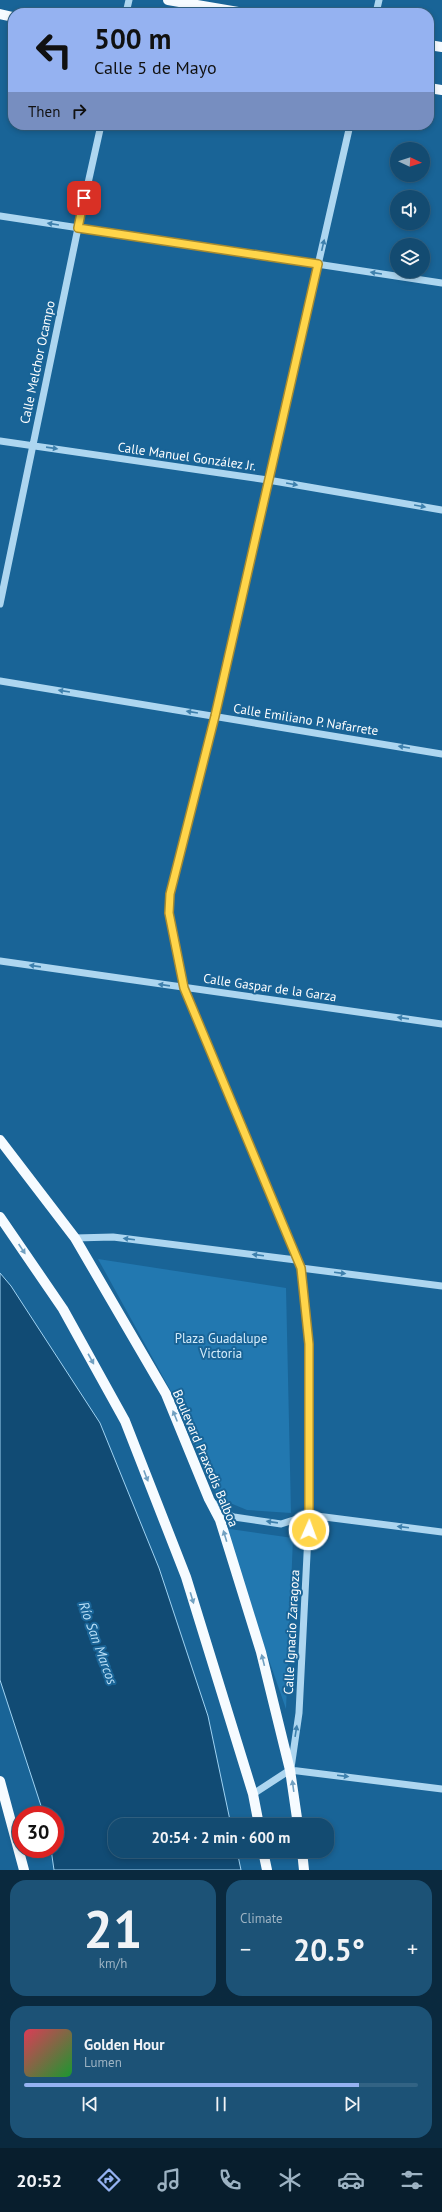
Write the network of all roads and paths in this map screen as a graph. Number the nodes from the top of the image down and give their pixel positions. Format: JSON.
{"nodes":[{"id":1,"x":168,"y":0,"type":"edge"},
{"id":2,"x":215,"y":8,"type":"edge"},
{"id":3,"x":100,"y":130,"type":"edge"},
{"id":4,"x":349,"y":130,"type":"edge"},
{"id":5,"x":0,"y":216,"type":"edge"},
{"id":6,"x":78,"y":228,"type":"junction"},
{"id":7,"x":318,"y":264,"type":"junction"},
{"id":8,"x":442,"y":283,"type":"edge"},
{"id":9,"x":0,"y":440,"type":"edge"},
{"id":10,"x":32,"y":445,"type":"junction"},
{"id":11,"x":268,"y":480,"type":"junction"},
{"id":12,"x":442,"y":510,"type":"edge"},
{"id":13,"x":0,"y":604,"type":"edge"},
{"id":14,"x":0,"y":681,"type":"edge"},
{"id":15,"x":215,"y":716,"type":"junction"},
{"id":16,"x":442,"y":754,"type":"edge"},
{"id":17,"x":0,"y":961,"type":"edge"},
{"id":18,"x":184,"y":988,"type":"junction"},
{"id":19,"x":442,"y":1024,"type":"edge"},
{"id":20,"x":0,"y":1140,"type":"edge"},
{"id":21,"x":0,"y":1216,"type":"edge"},
{"id":22,"x":75,"y":1238,"type":"junction"},
{"id":23,"x":296,"y":1260,"type":"junction"},
{"id":24,"x":301,"y":1268,"type":"junction"},
{"id":25,"x":442,"y":1286,"type":"edge"},
{"id":26,"x":209,"y":1499,"type":"junction"},
{"id":27,"x":309,"y":1515,"type":"junction"},
{"id":28,"x":442,"y":1532,"type":"edge"},
{"id":29,"x":290,"y":1770,"type":"junction"},
{"id":30,"x":0,"y":1781,"type":"edge"},
{"id":31,"x":442,"y":1789,"type":"edge"},
{"id":32,"x":254,"y":1794,"type":"junction"},
{"id":33,"x":258,"y":1818,"type":"edge"},
{"id":34,"x":297,"y":1818,"type":"edge"},
{"id":35,"x":265,"y":1858,"type":"edge"},
{"id":36,"x":303,"y":1858,"type":"edge"},
{"id":37,"x":24,"y":1870,"type":"edge"},
{"id":38,"x":267,"y":1870,"type":"edge"},
{"id":39,"x":304,"y":1870,"type":"edge"}],
"edges":[{"from":1,"to":2,"type":"main road"},
{"from":3,"to":6,"type":"street","name":"Calle Melchor Ocampo"},
{"from":7,"to":4,"type":"street","name":"Calle Ignacio Zaragoza","one_way":true},
{"from":6,"to":5,"type":"street","one_way":true},
{"from":6,"to":7,"type":"street"},
{"from":6,"to":10,"type":"street","name":"Calle Melchor Ocampo"},
{"from":8,"to":7,"type":"street","one_way":true},
{"from":7,"to":11,"type":"street","name":"Calle Ignacio Zaragoza"},
{"from":9,"to":10,"type":"street","name":"Calle Manuel González Jr."},
{"from":10,"to":11,"type":"street","name":"Calle Manuel González Jr.","one_way":true},
{"from":10,"to":13,"type":"street","name":"Calle Melchor Ocampo"},
{"from":11,"to":12,"type":"street","name":"Calle Manuel González Jr.","one_way":true},
{"from":11,"to":15,"type":"street","name":"Calle Ignacio Zaragoza"},
{"from":15,"to":14,"type":"street","name":"Calle Emiliano P. Nafarrete","one_way":true},
{"from":16,"to":15,"type":"street","name":"Calle Emiliano P. Nafarrete","one_way":true},
{"from":15,"to":18,"type":"street","name":"Calle Ignacio Zaragoza"},
{"from":18,"to":17,"type":"street","name":"Calle Gaspar de la Garza","one_way":true},
{"from":19,"to":18,"type":"street","name":"Calle Gaspar de la Garza","one_way":true},
{"from":18,"to":23,"type":"street","name":"Calle Ignacio Zaragoza"},
{"from":20,"to":22,"type":"main road","name":"Boulevard Praxedis Balboa"},
{"from":21,"to":32,"type":"main road","one_way":true},
{"from":23,"to":22,"type":"street","one_way":true},
{"from":26,"to":22,"type":"main road","name":"Boulevard Praxedis Balboa","one_way":true},
{"from":23,"to":24,"type":"street","name":"Calle Ignacio Zaragoza"},
{"from":24,"to":25,"type":"street","one_way":true},
{"from":24,"to":27,"type":"street","name":"Calle Ignacio Zaragoza"},
{"from":27,"to":26,"type":"street","one_way":true},
{"from":29,"to":26,"type":"main road","name":"Boulevard Praxedis Balboa","one_way":true},
{"from":28,"to":27,"type":"street","one_way":true},
{"from":29,"to":27,"type":"street","name":"Calle Ignacio Zaragoza","one_way":true},
{"from":29,"to":31,"type":"street","one_way":true},
{"from":29,"to":32,"type":"street"},
{"from":34,"to":29,"type":"main road","name":"Boulevard Praxedis Balboa","one_way":true},
{"from":30,"to":37,"type":"main road"},
{"from":32,"to":33,"type":"main road"},
{"from":35,"to":38,"type":"main road"},
{"from":36,"to":39,"type":"main road"}]}
